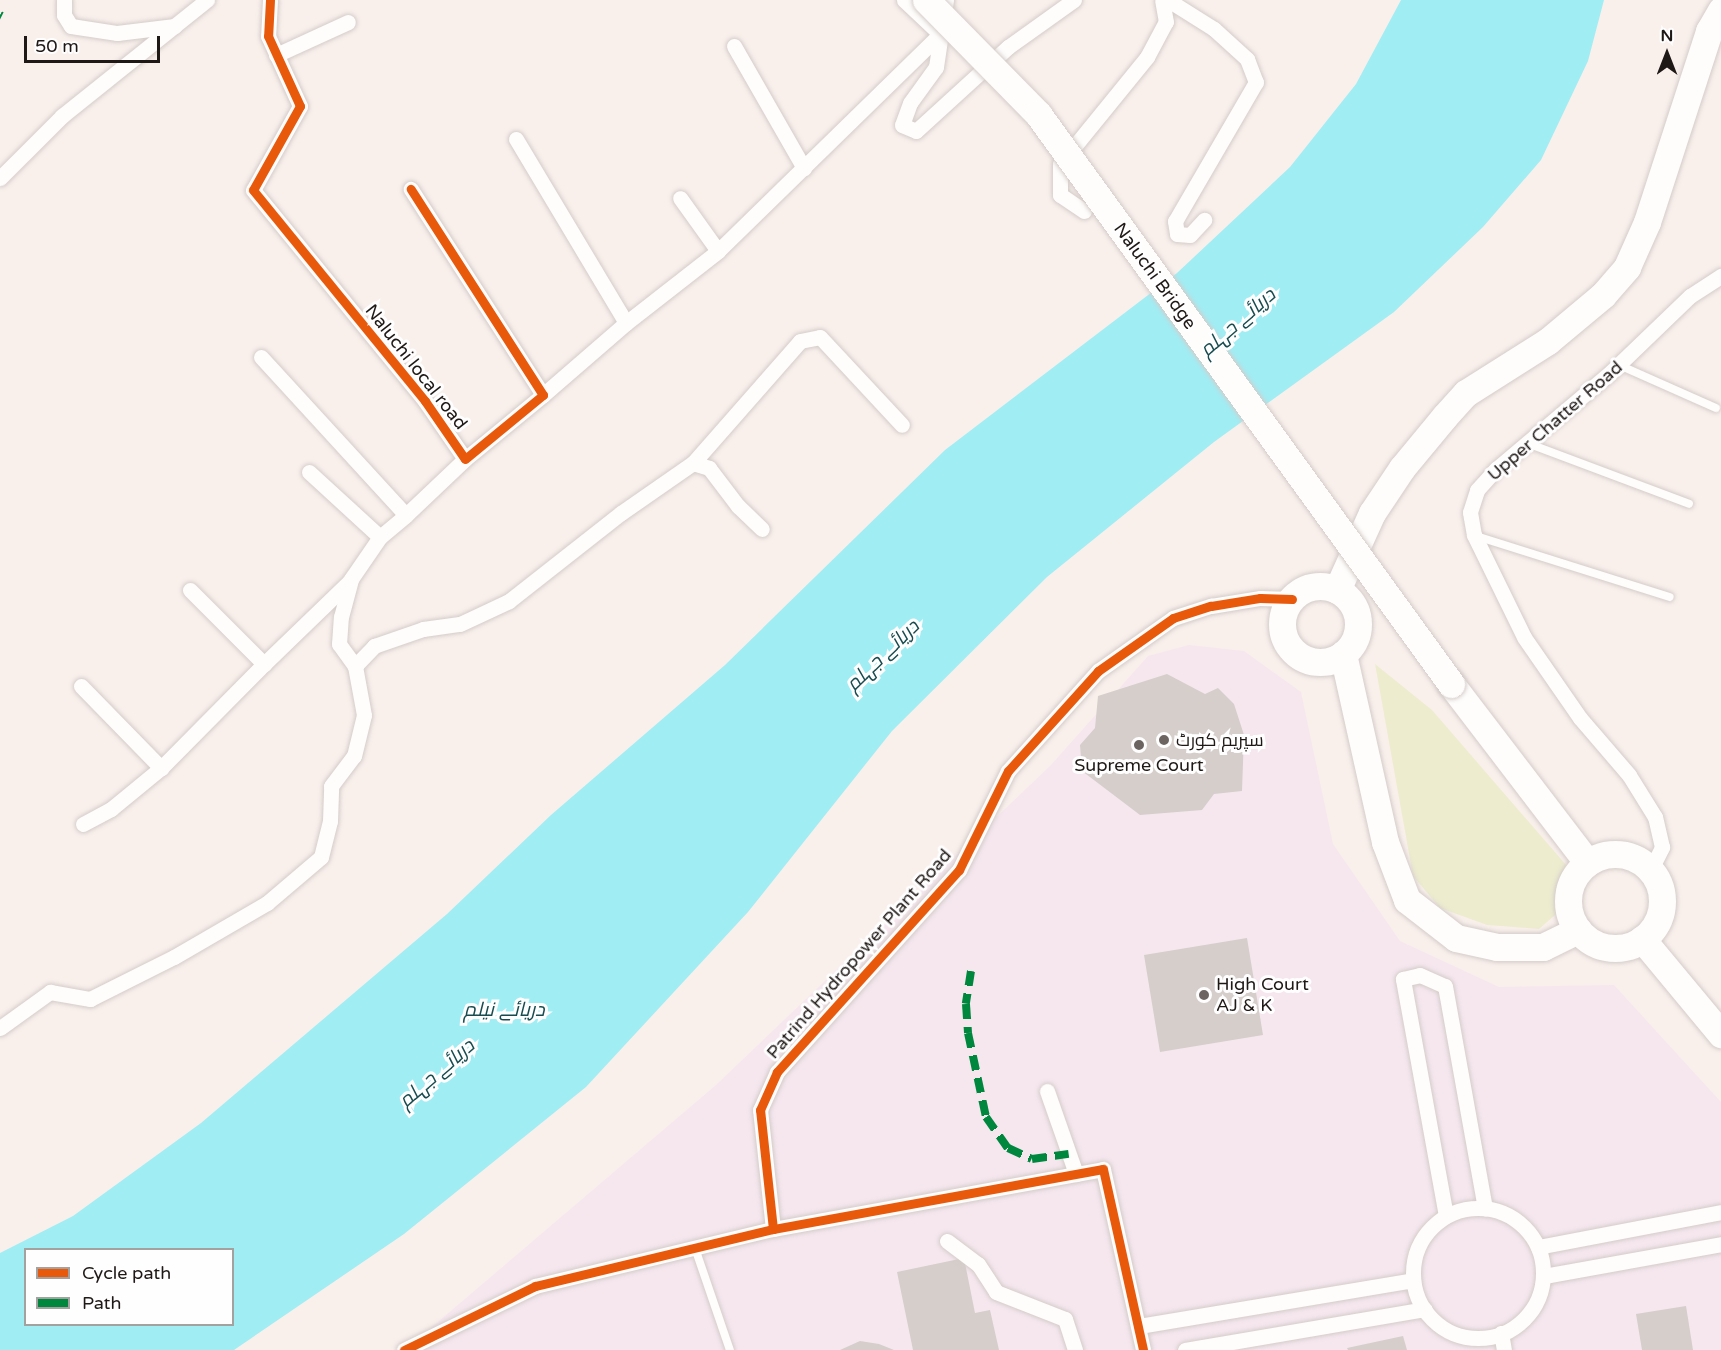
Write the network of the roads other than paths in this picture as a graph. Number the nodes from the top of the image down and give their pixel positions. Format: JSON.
{"nodes":[{"id":1,"x":64,"y":0,"type":"edge"},
{"id":2,"x":207,"y":0,"type":"edge"},
{"id":3,"x":270,"y":0,"type":"edge"},
{"id":4,"x":904,"y":0,"type":"edge"},
{"id":5,"x":926,"y":0,"type":"edge"},
{"id":6,"x":946,"y":0,"type":"edge"},
{"id":7,"x":1074,"y":0,"type":"edge"},
{"id":8,"x":1162,"y":0,"type":"edge"},
{"id":9,"x":1168,"y":0,"type":"edge"},
{"id":10,"x":1721,"y":10,"type":"edge"},
{"id":11,"x":348,"y":22,"type":"dead end"},
{"id":12,"x":176,"y":26,"type":"junction"},
{"id":13,"x":940,"y":34,"type":"junction"},
{"id":14,"x":734,"y":46,"type":"dead end"},
{"id":15,"x":276,"y":55,"type":"junction"},
{"id":16,"x":516,"y":139,"type":"dead end"},
{"id":17,"x":804,"y":168,"type":"junction"},
{"id":18,"x":0,"y":178,"type":"edge"},
{"id":19,"x":411,"y":189,"type":"dead end"},
{"id":20,"x":680,"y":198,"type":"dead end"},
{"id":21,"x":1084,"y":211,"type":"dead end"},
{"id":22,"x":1204,"y":220,"type":"dead end"},
{"id":23,"x":717,"y":251,"type":"junction"},
{"id":24,"x":1721,"y":276,"type":"edge"},
{"id":25,"x":626,"y":323,"type":"junction"},
{"id":26,"x":261,"y":357,"type":"dead end"},
{"id":27,"x":1619,"y":365,"type":"junction"},
{"id":28,"x":543,"y":395,"type":"junction"},
{"id":29,"x":1716,"y":408,"type":"dead end"},
{"id":30,"x":902,"y":425,"type":"dead end"},
{"id":31,"x":1527,"y":443,"type":"junction"},
{"id":32,"x":465,"y":459,"type":"junction"},
{"id":33,"x":693,"y":463,"type":"junction"},
{"id":34,"x":309,"y":472,"type":"dead end"},
{"id":35,"x":1689,"y":504,"type":"dead end"},
{"id":36,"x":406,"y":515,"type":"junction"},
{"id":37,"x":762,"y":529,"type":"dead end"},
{"id":38,"x":1474,"y":535,"type":"junction"},
{"id":39,"x":380,"y":537,"type":"junction"},
{"id":40,"x":351,"y":579,"type":"junction"},
{"id":41,"x":190,"y":590,"type":"dead end"},
{"id":42,"x":1337,"y":590,"type":"junction"},
{"id":43,"x":1670,"y":597,"type":"dead end"},
{"id":44,"x":1292,"y":599,"type":"junction"},
{"id":45,"x":1343,"y":654,"type":"junction"},
{"id":46,"x":264,"y":664,"type":"junction"},
{"id":47,"x":356,"y":666,"type":"junction"},
{"id":48,"x":81,"y":686,"type":"dead end"},
{"id":49,"x":161,"y":768,"type":"junction"},
{"id":50,"x":83,"y":824,"type":"dead end"},
{"id":51,"x":1588,"y":863,"type":"junction"},
{"id":52,"x":1650,"y":871,"type":"junction"},
{"id":53,"x":1578,"y":930,"type":"junction"},
{"id":54,"x":1642,"y":939,"type":"junction"},
{"id":55,"x":0,"y":1028,"type":"edge"},
{"id":56,"x":1721,"y":1034,"type":"edge"},
{"id":57,"x":1047,"y":1091,"type":"dead end"},
{"id":58,"x":1076,"y":1174,"type":"junction"},
{"id":59,"x":1485,"y":1208,"type":"junction"},
{"id":60,"x":1721,"y":1212,"type":"edge"},
{"id":61,"x":1446,"y":1216,"type":"junction"},
{"id":62,"x":772,"y":1229,"type":"junction"},
{"id":63,"x":947,"y":1241,"type":"dead end"},
{"id":64,"x":1721,"y":1244,"type":"edge"},
{"id":65,"x":1538,"y":1247,"type":"junction"},
{"id":66,"x":695,"y":1248,"type":"junction"},
{"id":67,"x":1544,"y":1276,"type":"junction"},
{"id":68,"x":1413,"y":1280,"type":"junction"},
{"id":69,"x":1425,"y":1310,"type":"junction"},
{"id":70,"x":1139,"y":1326,"type":"junction"},
{"id":71,"x":1501,"y":1333,"type":"junction"},
{"id":72,"x":1471,"y":1344,"type":"edge"},
{"id":73,"x":404,"y":1350,"type":"edge"},
{"id":74,"x":730,"y":1350,"type":"edge"},
{"id":75,"x":1074,"y":1350,"type":"edge"},
{"id":76,"x":1143,"y":1350,"type":"edge"},
{"id":77,"x":1185,"y":1350,"type":"edge"},
{"id":78,"x":1504,"y":1350,"type":"edge"}],
"edges":[{"from":1,"to":12,"type":"street"},
{"from":2,"to":12,"type":"street"},
{"from":3,"to":15,"type":"street","name":"Naluchi local road"},
{"from":4,"to":13,"type":"street"},
{"from":5,"to":51,"type":"highway","name":"Naluchi Bridge","bridge":true},
{"from":6,"to":13,"type":"street"},
{"from":7,"to":13,"type":"street"},
{"from":8,"to":21,"type":"street"},
{"from":9,"to":22,"type":"street"},
{"from":10,"to":42,"type":"highway"},
{"from":11,"to":15,"type":"street"},
{"from":12,"to":18,"type":"street"},
{"from":13,"to":17,"type":"street"},
{"from":14,"to":17,"type":"street"},
{"from":15,"to":32,"type":"street","name":"Naluchi local road"},
{"from":16,"to":25,"type":"street"},
{"from":17,"to":23,"type":"street"},
{"from":19,"to":28,"type":"street"},
{"from":20,"to":23,"type":"street"},
{"from":23,"to":25,"type":"street","name":"Naluchi local road"},
{"from":24,"to":27,"type":"street","name":"Upper Chatter Road"},
{"from":25,"to":28,"type":"street","name":"Naluchi local road"},
{"from":26,"to":36,"type":"street"},
{"from":27,"to":29,"type":"lane"},
{"from":27,"to":31,"type":"street","name":"Upper Chatter Road"},
{"from":28,"to":32,"type":"street","name":"Naluchi local road"},
{"from":30,"to":33,"type":"street"},
{"from":31,"to":35,"type":"lane"},
{"from":31,"to":38,"type":"street","name":"Upper Chatter Road"},
{"from":32,"to":36,"type":"street","name":"Naluchi local road"},
{"from":33,"to":37,"type":"street"},
{"from":33,"to":47,"type":"street"},
{"from":34,"to":39,"type":"street"},
{"from":36,"to":39,"type":"street","name":"Naluchi local road"},
{"from":38,"to":43,"type":"lane"},
{"from":38,"to":52,"type":"street","name":"Upper Chatter Road"},
{"from":39,"to":40,"type":"street","name":"Naluchi local road"},
{"from":40,"to":46,"type":"street"},
{"from":40,"to":47,"type":"street"},
{"from":41,"to":46,"type":"street"},
{"from":42,"to":44,"type":"highway"},
{"from":42,"to":45,"type":"highway"},
{"from":44,"to":45,"type":"highway"},
{"from":44,"to":62,"type":"street","name":"Patrind Hydropower Plant Road"},
{"from":45,"to":53,"type":"highway"},
{"from":46,"to":49,"type":"street"},
{"from":47,"to":55,"type":"street"},
{"from":48,"to":49,"type":"street"},
{"from":49,"to":50,"type":"street"},
{"from":51,"to":52,"type":"highway"},
{"from":51,"to":53,"type":"highway"},
{"from":52,"to":54,"type":"highway"},
{"from":53,"to":54,"type":"highway"},
{"from":54,"to":56,"type":"highway"},
{"from":57,"to":58,"type":"street"},
{"from":58,"to":62,"type":"street"},
{"from":58,"to":70,"type":"street"},
{"from":59,"to":61,"type":"street"},
{"from":59,"to":61,"type":"street"},
{"from":59,"to":65,"type":"street"},
{"from":60,"to":65,"type":"street"},
{"from":61,"to":68,"type":"street"},
{"from":62,"to":66,"type":"street"},
{"from":63,"to":75,"type":"street"},
{"from":64,"to":67,"type":"street"},
{"from":65,"to":67,"type":"street"},
{"from":66,"to":73,"type":"street"},
{"from":66,"to":74,"type":"lane"},
{"from":67,"to":71,"type":"street"},
{"from":68,"to":69,"type":"street"},
{"from":68,"to":70,"type":"street"},
{"from":69,"to":72,"type":"street"},
{"from":69,"to":77,"type":"street"},
{"from":70,"to":76,"type":"street"},
{"from":71,"to":72,"type":"street"},
{"from":71,"to":78,"type":"street"}]}
